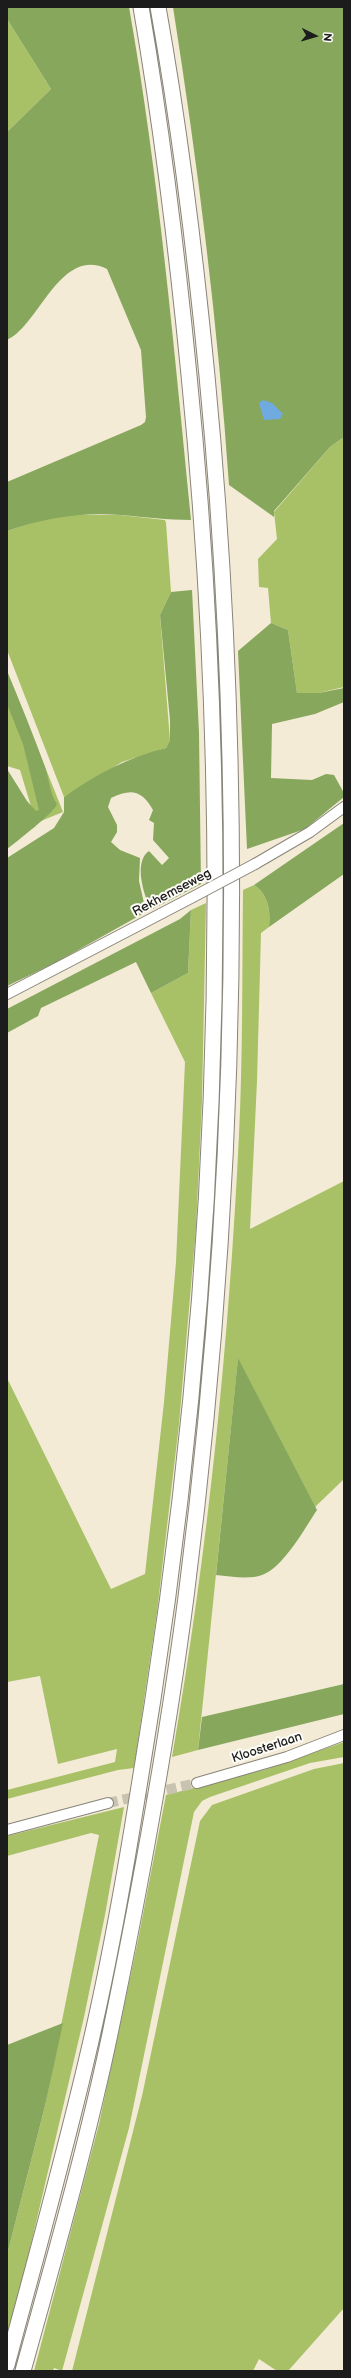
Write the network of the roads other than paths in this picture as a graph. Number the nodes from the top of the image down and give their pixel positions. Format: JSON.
{"nodes":[{"id":1,"x":140,"y":7,"type":"edge"},
{"id":2,"x":158,"y":7,"type":"edge"},
{"id":3,"x":344,"y":807,"type":"edge"},
{"id":4,"x":7,"y":994,"type":"edge"},
{"id":5,"x":344,"y":1735,"type":"edge"},
{"id":6,"x":197,"y":1783,"type":"tunnel mouth"},
{"id":7,"x":108,"y":1803,"type":"tunnel mouth"},
{"id":8,"x":7,"y":1830,"type":"edge"},
{"id":9,"x":7,"y":2365,"type":"edge"},
{"id":10,"x":23,"y":2371,"type":"edge"}],
"edges":[{"from":1,"to":9,"type":"highway"},
{"from":2,"to":10,"type":"highway"},
{"from":3,"to":4,"type":"street","name":"Rekhemseweg","bridge":true},
{"from":5,"to":6,"type":"street","name":"Kloosterlaan"},
{"from":7,"to":8,"type":"street"}]}
